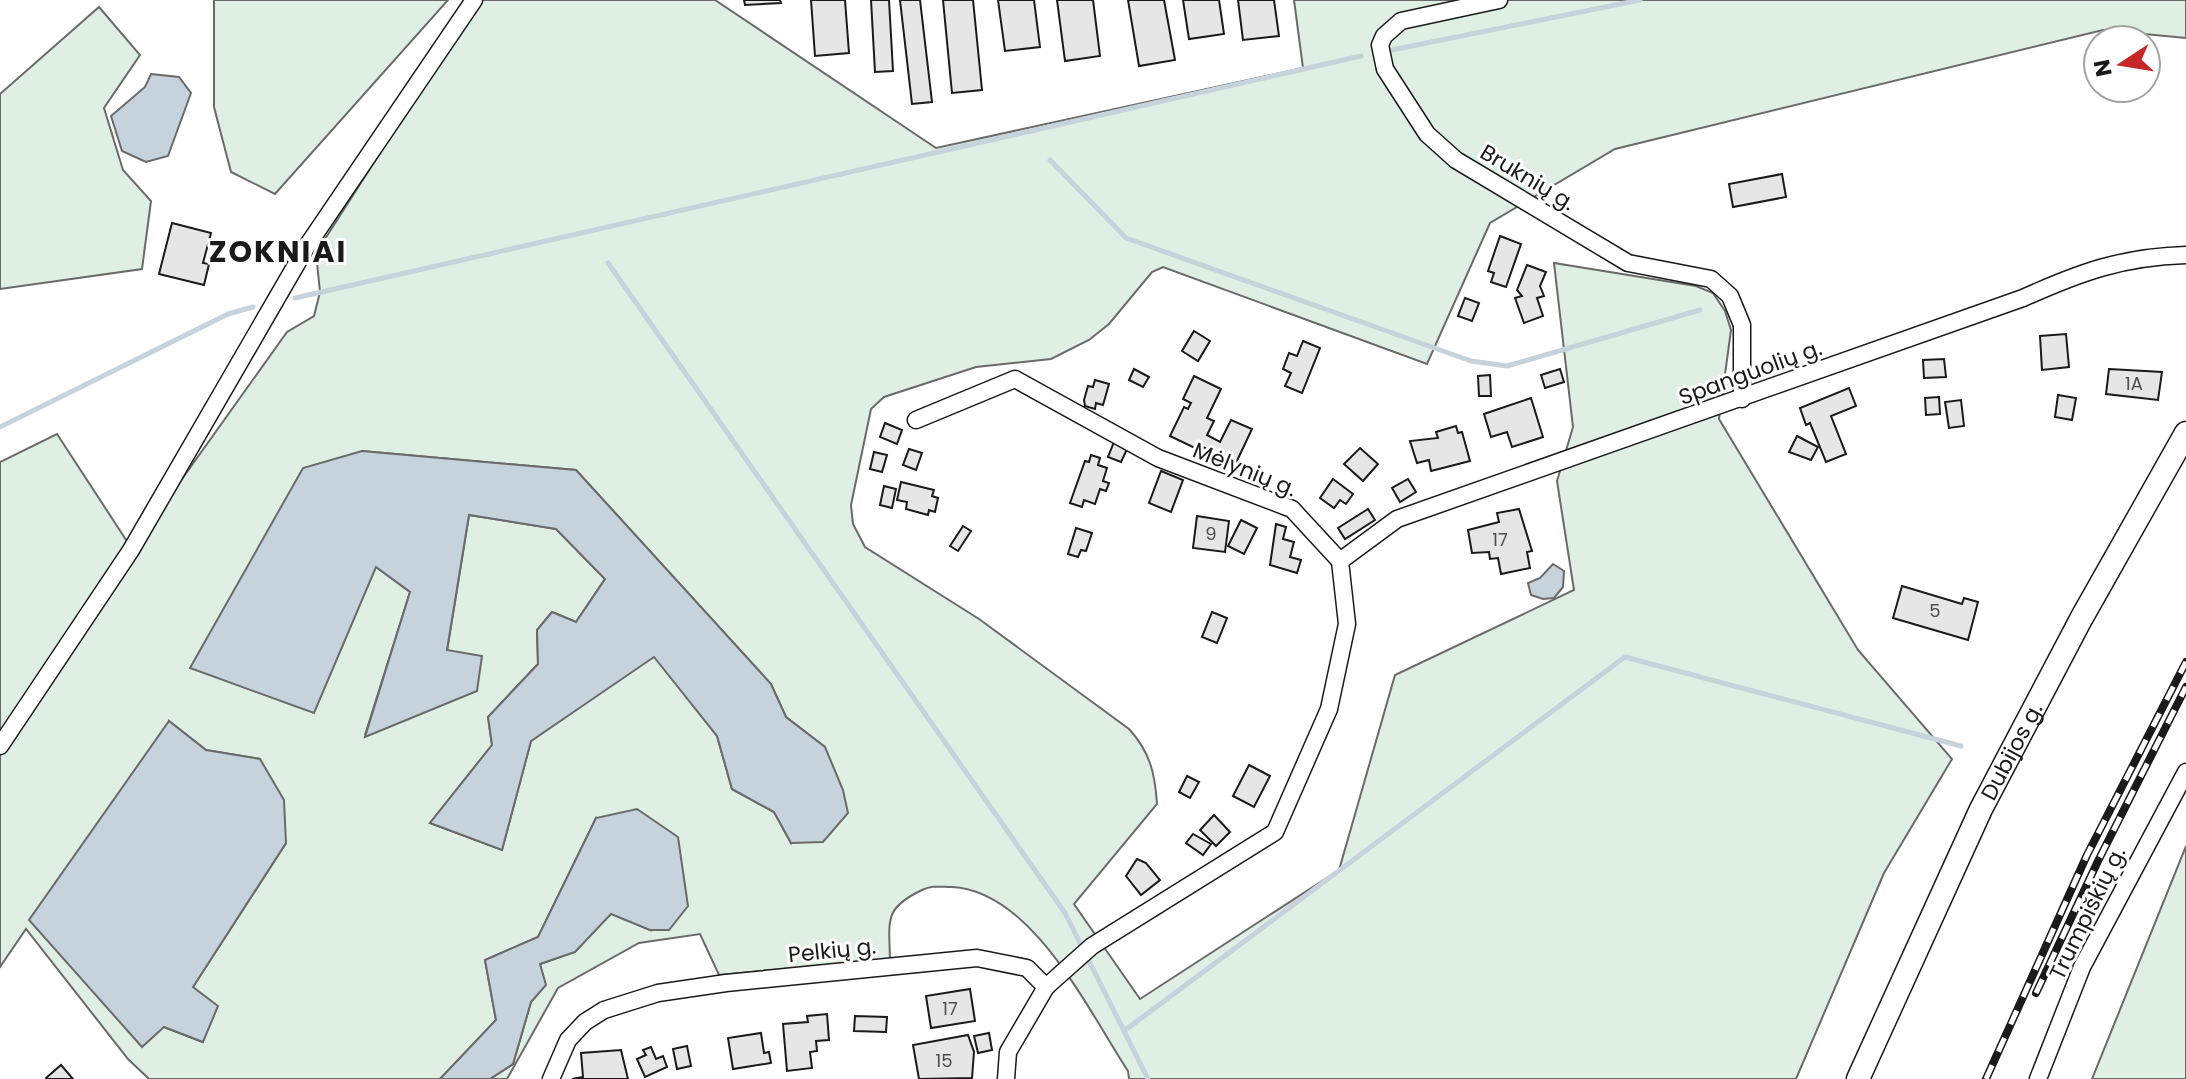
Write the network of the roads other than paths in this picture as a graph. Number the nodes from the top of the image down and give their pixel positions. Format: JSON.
{"nodes":[{"id":1,"x":474,"y":0,"type":"edge"},
{"id":2,"x":1499,"y":0,"type":"edge"},
{"id":3,"x":2186,"y":255,"type":"edge"},
{"id":4,"x":1742,"y":399,"type":"junction"},
{"id":5,"x":916,"y":420,"type":"dead end"},
{"id":6,"x":2186,"y":433,"type":"edge"},
{"id":7,"x":1340,"y":561,"type":"junction"},
{"id":8,"x":0,"y":746,"type":"edge"},
{"id":9,"x":2186,"y":772,"type":"edge"},
{"id":10,"x":1046,"y":987,"type":"junction"},
{"id":11,"x":551,"y":1079,"type":"edge"},
{"id":12,"x":1006,"y":1079,"type":"edge"},
{"id":13,"x":1858,"y":1079,"type":"edge"},
{"id":14,"x":2038,"y":1079,"type":"edge"}],
"edges":[{"from":1,"to":8,"type":"street"},
{"from":2,"to":4,"type":"street","name":"Bruknių g."},
{"from":3,"to":4,"type":"street","name":"Spanguolių g."},
{"from":4,"to":7,"type":"street","name":"Spanguolių g."},
{"from":5,"to":7,"type":"street","name":"Mėlynių g."},
{"from":6,"to":13,"type":"main road","name":"Dubijos g."},
{"from":7,"to":10,"type":"street"},
{"from":9,"to":14,"type":"street","name":"Trumpiškių g."},
{"from":10,"to":11,"type":"street","name":"Pelkių g."},
{"from":10,"to":12,"type":"street"}]}
